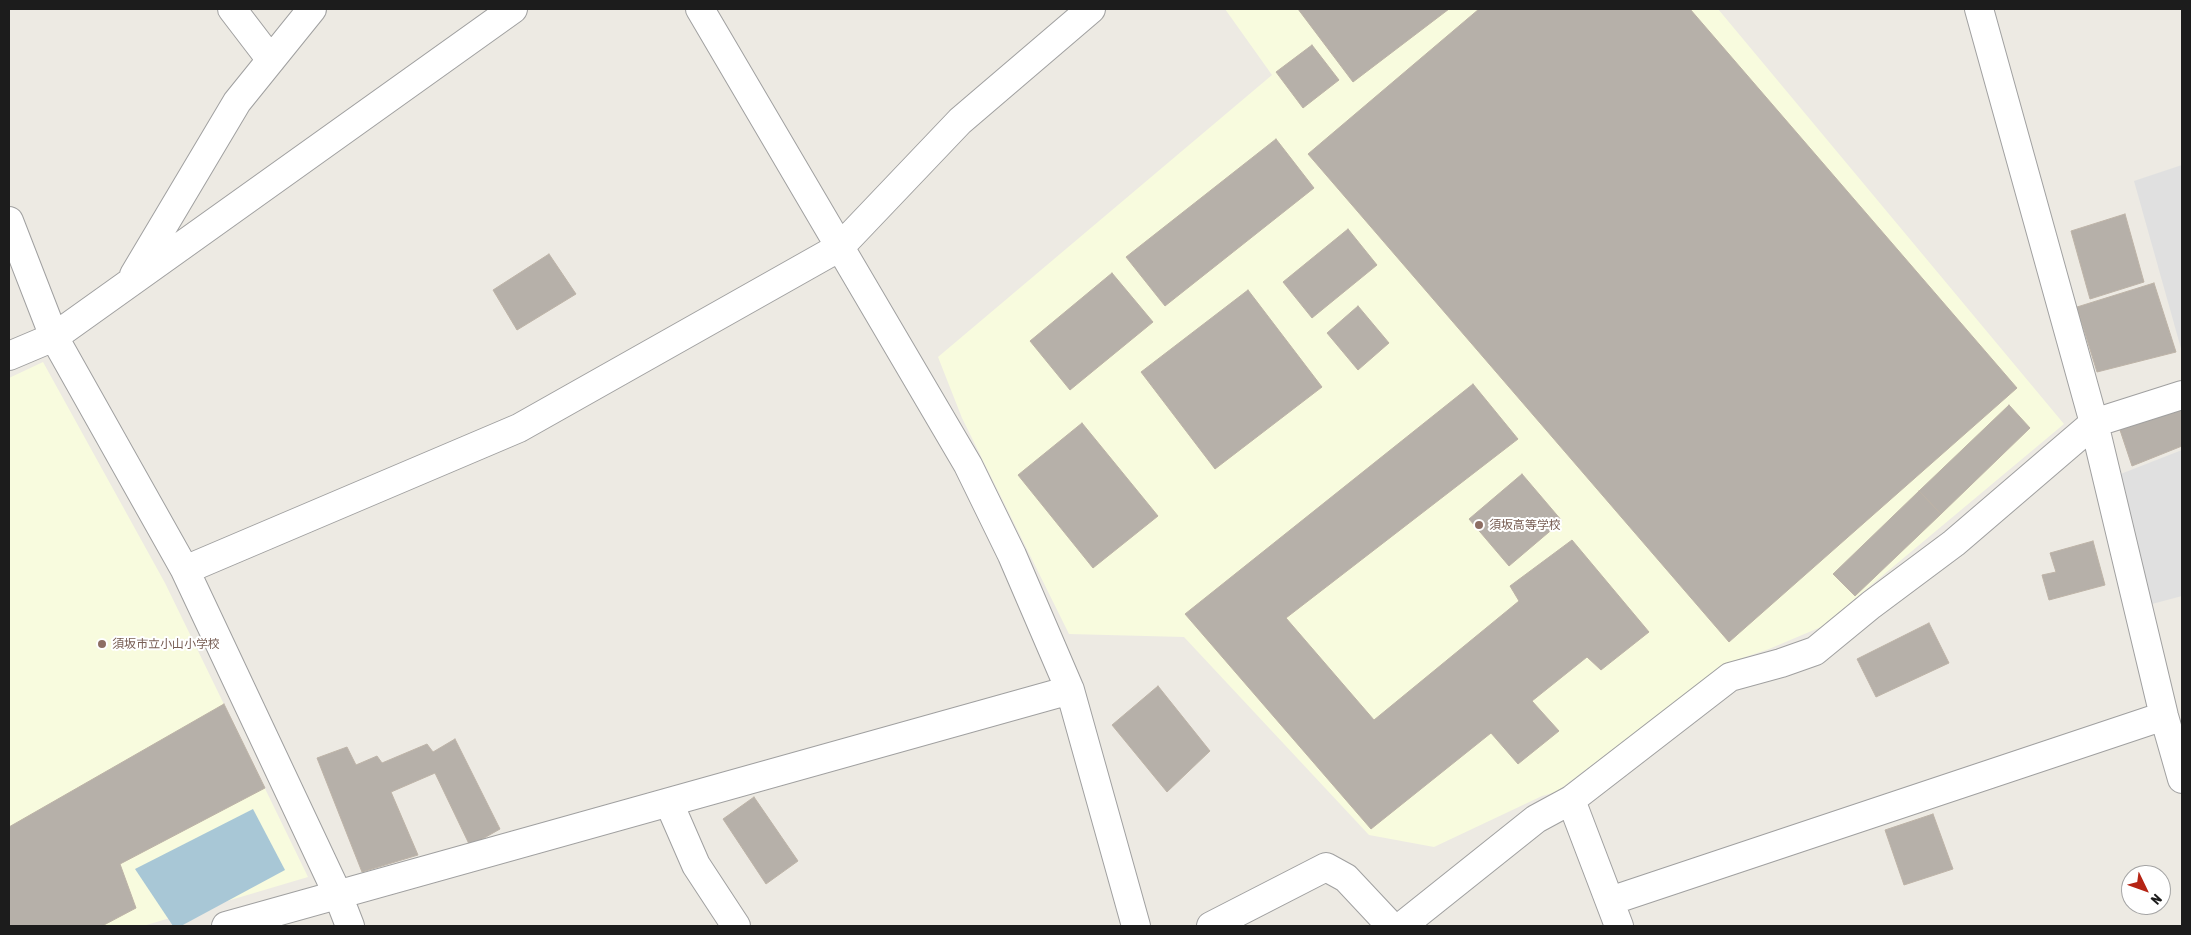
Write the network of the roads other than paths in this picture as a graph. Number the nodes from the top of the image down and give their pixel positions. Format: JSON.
{"nodes":[{"id":1,"x":232,"y":9,"type":"edge"},
{"id":2,"x":312,"y":9,"type":"edge"},
{"id":3,"x":513,"y":9,"type":"edge"},
{"id":4,"x":700,"y":9,"type":"edge"},
{"id":5,"x":1091,"y":9,"type":"edge"},
{"id":6,"x":1979,"y":9,"type":"edge"},
{"id":7,"x":271,"y":60,"type":"junction"},
{"id":8,"x":9,"y":221,"type":"edge"},
{"id":9,"x":840,"y":246,"type":"junction"},
{"id":10,"x":129,"y":283,"type":"junction"},
{"id":11,"x":54,"y":337,"type":"junction"},
{"id":12,"x":9,"y":356,"type":"edge"},
{"id":13,"x":2182,"y":396,"type":"edge"},
{"id":14,"x":2094,"y":424,"type":"junction"},
{"id":15,"x":184,"y":570,"type":"junction"},
{"id":16,"x":1070,"y":690,"type":"junction"},
{"id":17,"x":2164,"y":716,"type":"junction"},
{"id":18,"x":2182,"y":779,"type":"edge"},
{"id":19,"x":1571,"y":800,"type":"junction"},
{"id":20,"x":669,"y":803,"type":"junction"},
{"id":21,"x":338,"y":895,"type":"junction"},
{"id":22,"x":1610,"y":901,"type":"junction"},
{"id":23,"x":226,"y":926,"type":"edge"},
{"id":24,"x":350,"y":926,"type":"edge"},
{"id":25,"x":736,"y":926,"type":"edge"},
{"id":26,"x":1136,"y":926,"type":"edge"},
{"id":27,"x":1211,"y":926,"type":"edge"},
{"id":28,"x":1391,"y":926,"type":"edge"},
{"id":29,"x":1402,"y":926,"type":"edge"},
{"id":30,"x":1619,"y":926,"type":"edge"}],
"edges":[{"from":1,"to":7,"type":"street"},
{"from":2,"to":7,"type":"street"},
{"from":3,"to":10,"type":"street"},
{"from":4,"to":9,"type":"street"},
{"from":5,"to":9,"type":"street"},
{"from":6,"to":14,"type":"street"},
{"from":7,"to":10,"type":"street"},
{"from":8,"to":11,"type":"street"},
{"from":9,"to":15,"type":"street"},
{"from":9,"to":16,"type":"street"},
{"from":10,"to":11,"type":"street"},
{"from":11,"to":12,"type":"street"},
{"from":11,"to":15,"type":"street"},
{"from":13,"to":14,"type":"street"},
{"from":14,"to":17,"type":"street"},
{"from":14,"to":19,"type":"street"},
{"from":15,"to":21,"type":"street"},
{"from":16,"to":20,"type":"street"},
{"from":16,"to":26,"type":"street"},
{"from":17,"to":18,"type":"street"},
{"from":17,"to":22,"type":"street"},
{"from":19,"to":22,"type":"street"},
{"from":19,"to":29,"type":"street"},
{"from":20,"to":21,"type":"street"},
{"from":20,"to":25,"type":"street"},
{"from":21,"to":23,"type":"street"},
{"from":21,"to":24,"type":"street"},
{"from":22,"to":30,"type":"street"},
{"from":27,"to":28,"type":"street"}]}
